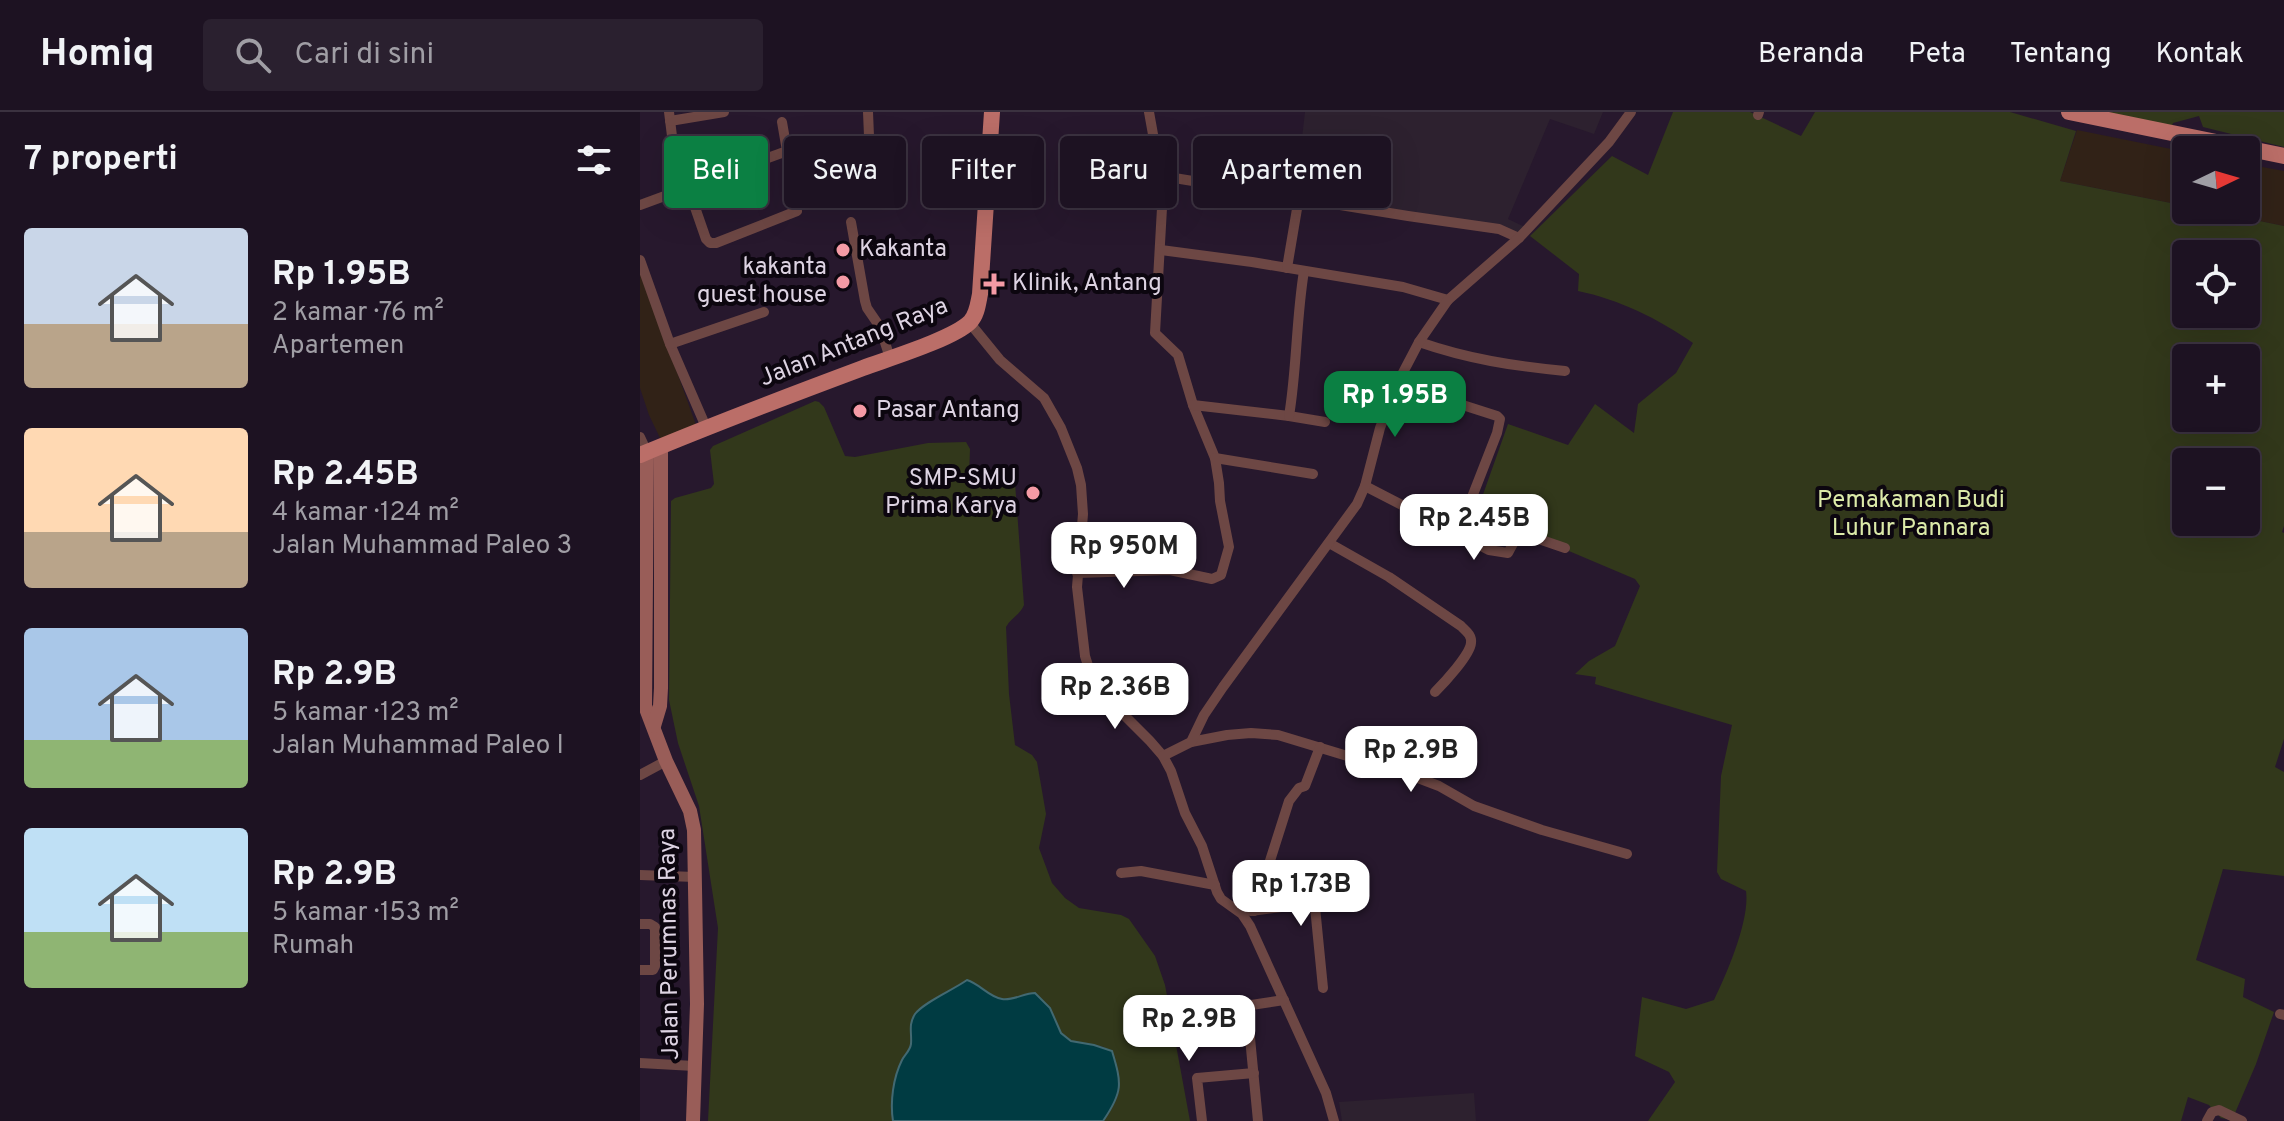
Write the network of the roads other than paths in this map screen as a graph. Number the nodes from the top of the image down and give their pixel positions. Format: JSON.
{"nodes":[{"id":1,"x":724,"y":112,"type":"edge"},
{"id":2,"x":868,"y":112,"type":"edge"},
{"id":3,"x":992,"y":112,"type":"edge"},
{"id":4,"x":1149,"y":112,"type":"edge"},
{"id":5,"x":1631,"y":112,"type":"edge"},
{"id":6,"x":2069,"y":112,"type":"edge"},
{"id":7,"x":669,"y":117,"type":"edge"},
{"id":8,"x":782,"y":122,"type":"dead end"},
{"id":9,"x":784,"y":136,"type":"edge"},
{"id":10,"x":869,"y":136,"type":"dead end"},
{"id":11,"x":1154,"y":136,"type":"edge"},
{"id":12,"x":2284,"y":156,"type":"edge"},
{"id":13,"x":664,"y":195,"type":"edge"},
{"id":14,"x":640,"y":205,"type":"edge"},
{"id":15,"x":695,"y":208,"type":"edge"},
{"id":16,"x":796,"y":208,"type":"edge"},
{"id":17,"x":1162,"y":208,"type":"edge"},
{"id":18,"x":1297,"y":208,"type":"edge"},
{"id":19,"x":1362,"y":208,"type":"edge"},
{"id":20,"x":851,"y":222,"type":"dead end"},
{"id":21,"x":1519,"y":238,"type":"junction"},
{"id":22,"x":1161,"y":250,"type":"junction"},
{"id":23,"x":640,"y":260,"type":"edge"},
{"id":24,"x":1287,"y":268,"type":"junction"},
{"id":25,"x":1304,"y":271,"type":"junction"},
{"id":26,"x":1448,"y":300,"type":"junction"},
{"id":27,"x":764,"y":312,"type":"dead end"},
{"id":28,"x":969,"y":322,"type":"junction"},
{"id":29,"x":1419,"y":342,"type":"junction"},
{"id":30,"x":670,"y":344,"type":"junction"},
{"id":31,"x":890,"y":358,"type":"junction"},
{"id":32,"x":1565,"y":371,"type":"dead end"},
{"id":33,"x":1397,"y":384,"type":"junction"},
{"id":34,"x":1193,"y":405,"type":"junction"},
{"id":35,"x":1289,"y":416,"type":"junction"},
{"id":36,"x":1325,"y":422,"type":"dead end"},
{"id":37,"x":706,"y":427,"type":"junction"},
{"id":38,"x":647,"y":447,"type":"edge"},
{"id":39,"x":1215,"y":458,"type":"junction"},
{"id":40,"x":1313,"y":474,"type":"dead end"},
{"id":41,"x":1365,"y":486,"type":"junction"},
{"id":42,"x":1458,"y":533,"type":"junction"},
{"id":43,"x":1329,"y":543,"type":"junction"},
{"id":44,"x":1565,"y":548,"type":"dead end"},
{"id":45,"x":1077,"y":573,"type":"junction"},
{"id":46,"x":1435,"y":692,"type":"dead end"},
{"id":47,"x":1386,"y":733,"type":"dead end"},
{"id":48,"x":1191,"y":742,"type":"junction"},
{"id":49,"x":1320,"y":747,"type":"junction"},
{"id":50,"x":1163,"y":756,"type":"junction"},
{"id":51,"x":666,"y":761,"type":"junction"},
{"id":52,"x":1370,"y":763,"type":"junction"},
{"id":53,"x":640,"y":775,"type":"edge"},
{"id":54,"x":1627,"y":854,"type":"dead end"},
{"id":55,"x":1121,"y":873,"type":"dead end"},
{"id":56,"x":640,"y":875,"type":"edge"},
{"id":57,"x":695,"y":877,"type":"junction"},
{"id":58,"x":1215,"y":885,"type":"junction"},
{"id":59,"x":1254,"y":911,"type":"junction"},
{"id":60,"x":1242,"y":914,"type":"junction"},
{"id":61,"x":640,"y":924,"type":"edge"},
{"id":62,"x":640,"y":970,"type":"edge"},
{"id":63,"x":1323,"y":988,"type":"dead end"},
{"id":64,"x":1284,"y":1000,"type":"junction"},
{"id":65,"x":1247,"y":1007,"type":"junction"},
{"id":66,"x":1218,"y":1010,"type":"dead end"},
{"id":67,"x":640,"y":1063,"type":"edge"},
{"id":68,"x":694,"y":1066,"type":"junction"},
{"id":69,"x":1254,"y":1073,"type":"junction"},
{"id":70,"x":693,"y":1121,"type":"edge"},
{"id":71,"x":1202,"y":1121,"type":"edge"},
{"id":72,"x":1258,"y":1121,"type":"edge"},
{"id":73,"x":1334,"y":1121,"type":"edge"},
{"id":74,"x":2207,"y":1121,"type":"edge"},
{"id":75,"x":2242,"y":1121,"type":"edge"}],
"edges":[{"from":1,"to":7,"type":"street"},
{"from":2,"to":10,"type":"street"},
{"from":3,"to":28,"type":"main road","name":"Jalan Antang Raya"},
{"from":4,"to":11,"type":"street"},
{"from":5,"to":21,"type":"street"},
{"from":6,"to":12,"type":"main road"},
{"from":8,"to":9,"type":"street"},
{"from":13,"to":14,"type":"street"},
{"from":15,"to":16,"type":"street"},
{"from":17,"to":22,"type":"street"},
{"from":18,"to":24,"type":"street"},
{"from":19,"to":21,"type":"street"},
{"from":20,"to":31,"type":"street"},
{"from":21,"to":26,"type":"street"},
{"from":22,"to":24,"type":"street"},
{"from":22,"to":34,"type":"street"},
{"from":23,"to":30,"type":"street"},
{"from":24,"to":25,"type":"street"},
{"from":25,"to":26,"type":"street"},
{"from":25,"to":35,"type":"street"},
{"from":26,"to":29,"type":"street"},
{"from":27,"to":30,"type":"street"},
{"from":28,"to":31,"type":"main road","name":"Jalan Antang Raya"},
{"from":28,"to":45,"type":"street"},
{"from":29,"to":32,"type":"street"},
{"from":29,"to":33,"type":"street"},
{"from":30,"to":37,"type":"street"},
{"from":31,"to":37,"type":"main road","name":"Jalan Antang Raya"},
{"from":33,"to":41,"type":"street"},
{"from":33,"to":42,"type":"street"},
{"from":34,"to":35,"type":"street"},
{"from":34,"to":39,"type":"street"},
{"from":35,"to":36,"type":"street"},
{"from":37,"to":38,"type":"main road","name":"Jalan Antang Raya"},
{"from":38,"to":51,"type":"street","name":"Jalan Perumnas Raya"},
{"from":39,"to":40,"type":"street"},
{"from":39,"to":45,"type":"street"},
{"from":41,"to":42,"type":"street"},
{"from":41,"to":43,"type":"street"},
{"from":42,"to":44,"type":"street"},
{"from":43,"to":46,"type":"street"},
{"from":43,"to":48,"type":"street"},
{"from":45,"to":50,"type":"street"},
{"from":47,"to":52,"type":"street"},
{"from":48,"to":49,"type":"street"},
{"from":48,"to":50,"type":"street"},
{"from":49,"to":52,"type":"street"},
{"from":49,"to":59,"type":"street"},
{"from":50,"to":58,"type":"street"},
{"from":51,"to":53,"type":"street"},
{"from":51,"to":57,"type":"street","name":"Jalan Perumnas Raya"},
{"from":52,"to":54,"type":"street"},
{"from":55,"to":58,"type":"street"},
{"from":56,"to":57,"type":"street"},
{"from":57,"to":68,"type":"street","name":"Jalan Perumnas Raya"},
{"from":58,"to":60,"type":"street"},
{"from":59,"to":60,"type":"street"},
{"from":59,"to":63,"type":"street"},
{"from":60,"to":64,"type":"street"},
{"from":61,"to":62,"type":"street"},
{"from":64,"to":65,"type":"street"},
{"from":64,"to":73,"type":"street"},
{"from":65,"to":66,"type":"street"},
{"from":65,"to":69,"type":"street"},
{"from":67,"to":68,"type":"street"},
{"from":68,"to":70,"type":"street","name":"Jalan Perumnas Raya"},
{"from":69,"to":71,"type":"street"},
{"from":69,"to":72,"type":"street"},
{"from":74,"to":75,"type":"street"}]}
